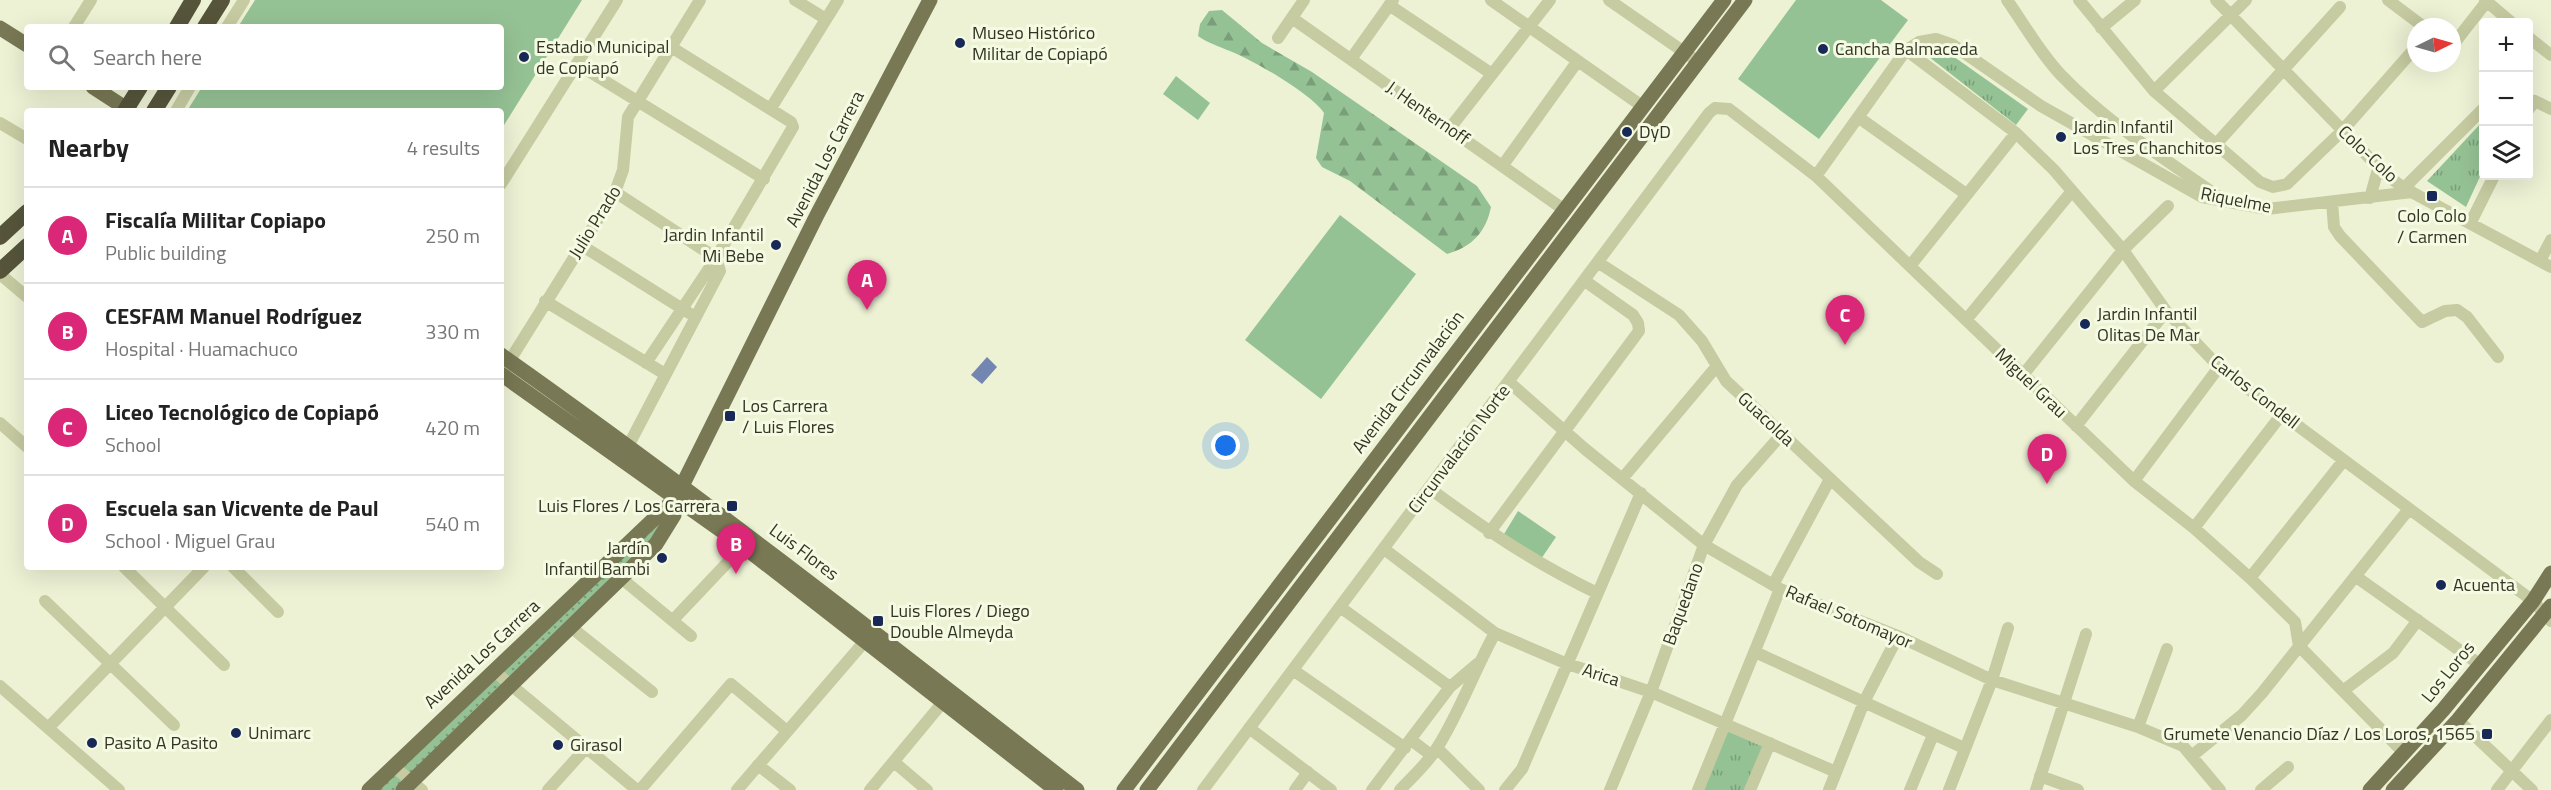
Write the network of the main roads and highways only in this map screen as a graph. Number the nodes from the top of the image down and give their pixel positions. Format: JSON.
{"nodes":[{"id":1,"x":193,"y":0,"type":"edge"},
{"id":2,"x":222,"y":0,"type":"edge"},
{"id":3,"x":930,"y":0,"type":"edge"},
{"id":4,"x":1724,"y":0,"type":"edge"},
{"id":5,"x":1744,"y":0,"type":"edge"},
{"id":6,"x":179,"y":24,"type":"edge"},
{"id":7,"x":208,"y":24,"type":"edge"},
{"id":8,"x":0,"y":27,"type":"edge"},
{"id":9,"x":24,"y":43,"type":"edge"},
{"id":10,"x":97,"y":90,"type":"edge"},
{"id":11,"x":138,"y":90,"type":"edge"},
{"id":12,"x":167,"y":90,"type":"edge"},
{"id":13,"x":124,"y":108,"type":"edge"},
{"id":14,"x":128,"y":108,"type":"edge"},
{"id":15,"x":156,"y":108,"type":"edge"},
{"id":16,"x":24,"y":215,"type":"edge"},
{"id":17,"x":0,"y":237,"type":"edge"},
{"id":18,"x":24,"y":249,"type":"edge"},
{"id":19,"x":0,"y":272,"type":"edge"},
{"id":20,"x":504,"y":367,"type":"edge"},
{"id":21,"x":680,"y":492,"type":"junction"},
{"id":22,"x":2551,"y":573,"type":"edge"},
{"id":23,"x":2549,"y":612,"type":"edge"},
{"id":24,"x":870,"y":636,"type":"junction"},
{"id":25,"x":948,"y":697,"type":"junction"},
{"id":26,"x":412,"y":787,"type":"edge"},
{"id":27,"x":369,"y":790,"type":"edge"},
{"id":28,"x":1056,"y":790,"type":"edge"},
{"id":29,"x":1077,"y":790,"type":"edge"},
{"id":30,"x":1124,"y":790,"type":"edge"},
{"id":31,"x":1146,"y":790,"type":"edge"},
{"id":32,"x":2370,"y":790,"type":"edge"},
{"id":33,"x":2393,"y":790,"type":"edge"}],
"edges":[{"from":1,"to":6,"type":"highway"},
{"from":2,"to":7,"type":"highway"},
{"from":3,"to":21,"type":"main road","name":"Avenida Los Carrera"},
{"from":4,"to":30,"type":"main road","name":"Avenida Circunvalación"},
{"from":5,"to":31,"type":"main road","name":"Avenida Circunvalación"},
{"from":8,"to":9,"type":"main road"},
{"from":10,"to":13,"type":"main road"},
{"from":11,"to":14,"type":"highway"},
{"from":12,"to":15,"type":"highway"},
{"from":16,"to":17,"type":"highway"},
{"from":18,"to":19,"type":"highway"},
{"from":20,"to":21,"type":"main road","name":"Luis Flores"},
{"from":21,"to":24,"type":"main road","name":"Luis Flores"},
{"from":21,"to":24,"type":"main road","name":"Luis Flores"},
{"from":21,"to":26,"type":"main road","name":"Avenida Los Carrera"},
{"from":21,"to":27,"type":"main road","name":"Avenida Los Carrera"},
{"from":22,"to":32,"type":"main road","name":"Los Loros"},
{"from":23,"to":33,"type":"main road","name":"Los Loros"},
{"from":24,"to":25,"type":"main road","name":"Luis Flores"},
{"from":25,"to":28,"type":"main road","name":"Luis Flores"},
{"from":25,"to":29,"type":"main road","name":"Luis Flores"}]}
